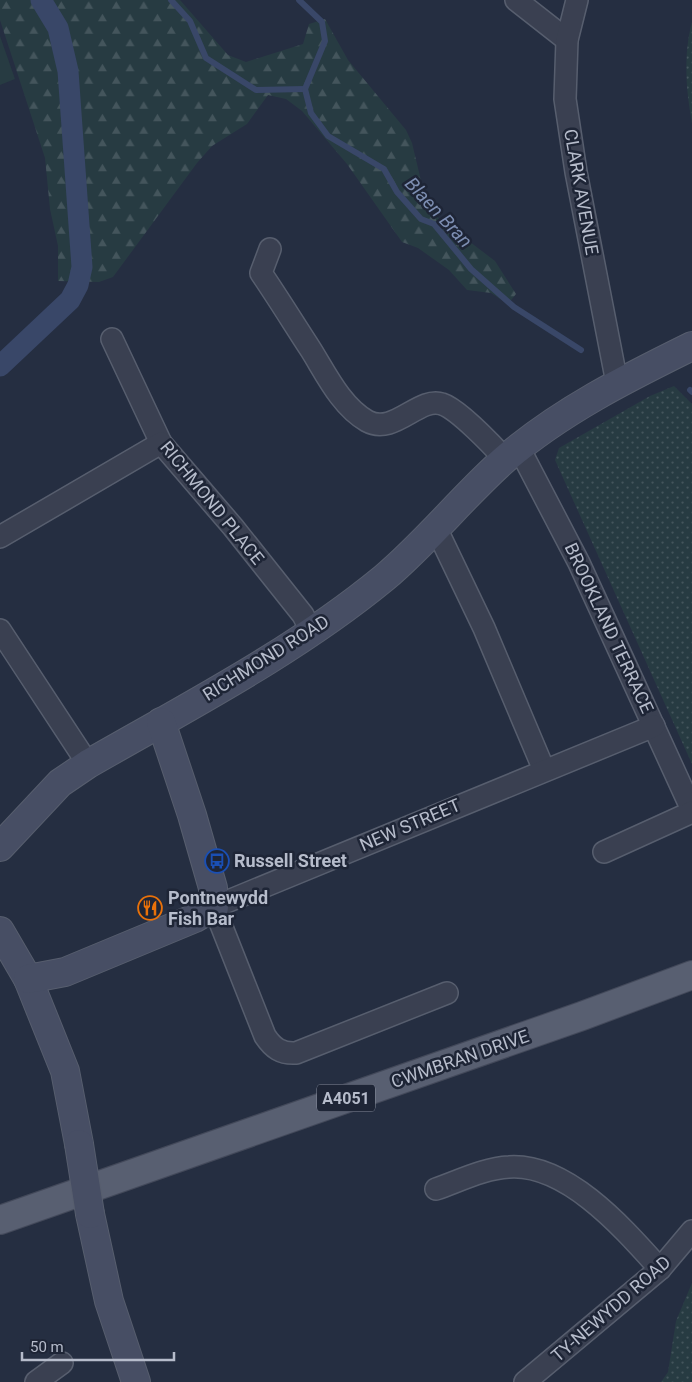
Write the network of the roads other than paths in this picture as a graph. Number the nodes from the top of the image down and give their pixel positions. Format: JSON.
{"nodes":[{"id":1,"x":516,"y":0,"type":"edge"},
{"id":2,"x":577,"y":0,"type":"edge"},
{"id":3,"x":567,"y":40,"type":"junction"},
{"id":4,"x":270,"y":249,"type":"dead end"},
{"id":5,"x":112,"y":339,"type":"dead end"},
{"id":6,"x":692,"y":346,"type":"edge"},
{"id":7,"x":617,"y":383,"type":"junction"},
{"id":8,"x":161,"y":443,"type":"junction"},
{"id":9,"x":512,"y":454,"type":"junction"},
{"id":10,"x":436,"y":528,"type":"junction"},
{"id":11,"x":0,"y":537,"type":"edge"},
{"id":12,"x":0,"y":630,"type":"edge"},
{"id":13,"x":312,"y":633,"type":"junction"},
{"id":14,"x":161,"y":722,"type":"junction"},
{"id":15,"x":654,"y":726,"type":"junction"},
{"id":16,"x":88,"y":764,"type":"junction"},
{"id":17,"x":544,"y":770,"type":"junction"},
{"id":18,"x":692,"y":811,"type":"edge"},
{"id":19,"x":0,"y":847,"type":"edge"},
{"id":20,"x":604,"y":852,"type":"dead end"},
{"id":21,"x":214,"y":907,"type":"junction"},
{"id":22,"x":0,"y":931,"type":"edge"},
{"id":23,"x":692,"y":975,"type":"edge"},
{"id":24,"x":28,"y":979,"type":"junction"},
{"id":25,"x":447,"y":993,"type":"dead end"},
{"id":26,"x":436,"y":1189,"type":"dead end"},
{"id":27,"x":0,"y":1220,"type":"edge"},
{"id":28,"x":692,"y":1231,"type":"edge"},
{"id":29,"x":660,"y":1269,"type":"junction"},
{"id":30,"x":62,"y":1363,"type":"dead end"},
{"id":31,"x":36,"y":1382,"type":"edge"},
{"id":32,"x":136,"y":1382,"type":"edge"},
{"id":33,"x":525,"y":1382,"type":"edge"}],
"edges":[{"from":1,"to":3,"type":"street"},
{"from":2,"to":3,"type":"street","name":"CLARK AVENUE"},
{"from":3,"to":7,"type":"street","name":"CLARK AVENUE"},
{"from":4,"to":9,"type":"street","name":"BROOKLAND TERRACE"},
{"from":5,"to":8,"type":"street","name":"RICHMOND PLACE"},
{"from":6,"to":7,"type":"street","name":"RICHMOND ROAD"},
{"from":7,"to":9,"type":"street","name":"RICHMOND ROAD"},
{"from":8,"to":11,"type":"street"},
{"from":8,"to":13,"type":"street","name":"RICHMOND PLACE"},
{"from":9,"to":10,"type":"street","name":"RICHMOND ROAD"},
{"from":9,"to":15,"type":"street","name":"BROOKLAND TERRACE"},
{"from":10,"to":13,"type":"street","name":"RICHMOND ROAD"},
{"from":10,"to":17,"type":"street"},
{"from":12,"to":16,"type":"street"},
{"from":13,"to":14,"type":"street","name":"RICHMOND ROAD"},
{"from":14,"to":16,"type":"street","name":"RICHMOND ROAD"},
{"from":14,"to":21,"type":"street"},
{"from":15,"to":17,"type":"street","name":"NEW STREET"},
{"from":15,"to":18,"type":"street","name":"BROOKLAND TERRACE"},
{"from":16,"to":19,"type":"street","name":"RICHMOND ROAD"},
{"from":17,"to":21,"type":"street","name":"NEW STREET"},
{"from":18,"to":20,"type":"street"},
{"from":21,"to":24,"type":"street","name":"NEW STREET"},
{"from":21,"to":25,"type":"street"},
{"from":22,"to":24,"type":"street"},
{"from":23,"to":27,"type":"main road","name":"CWMBRAN DRIVE","number":"A4051"},
{"from":24,"to":32,"type":"street","bridge":true},
{"from":26,"to":29,"type":"street"},
{"from":28,"to":29,"type":"street","name":"TY-NEWYDD ROAD"},
{"from":29,"to":33,"type":"street","name":"TY-NEWYDD ROAD"},
{"from":30,"to":31,"type":"street"}]}
